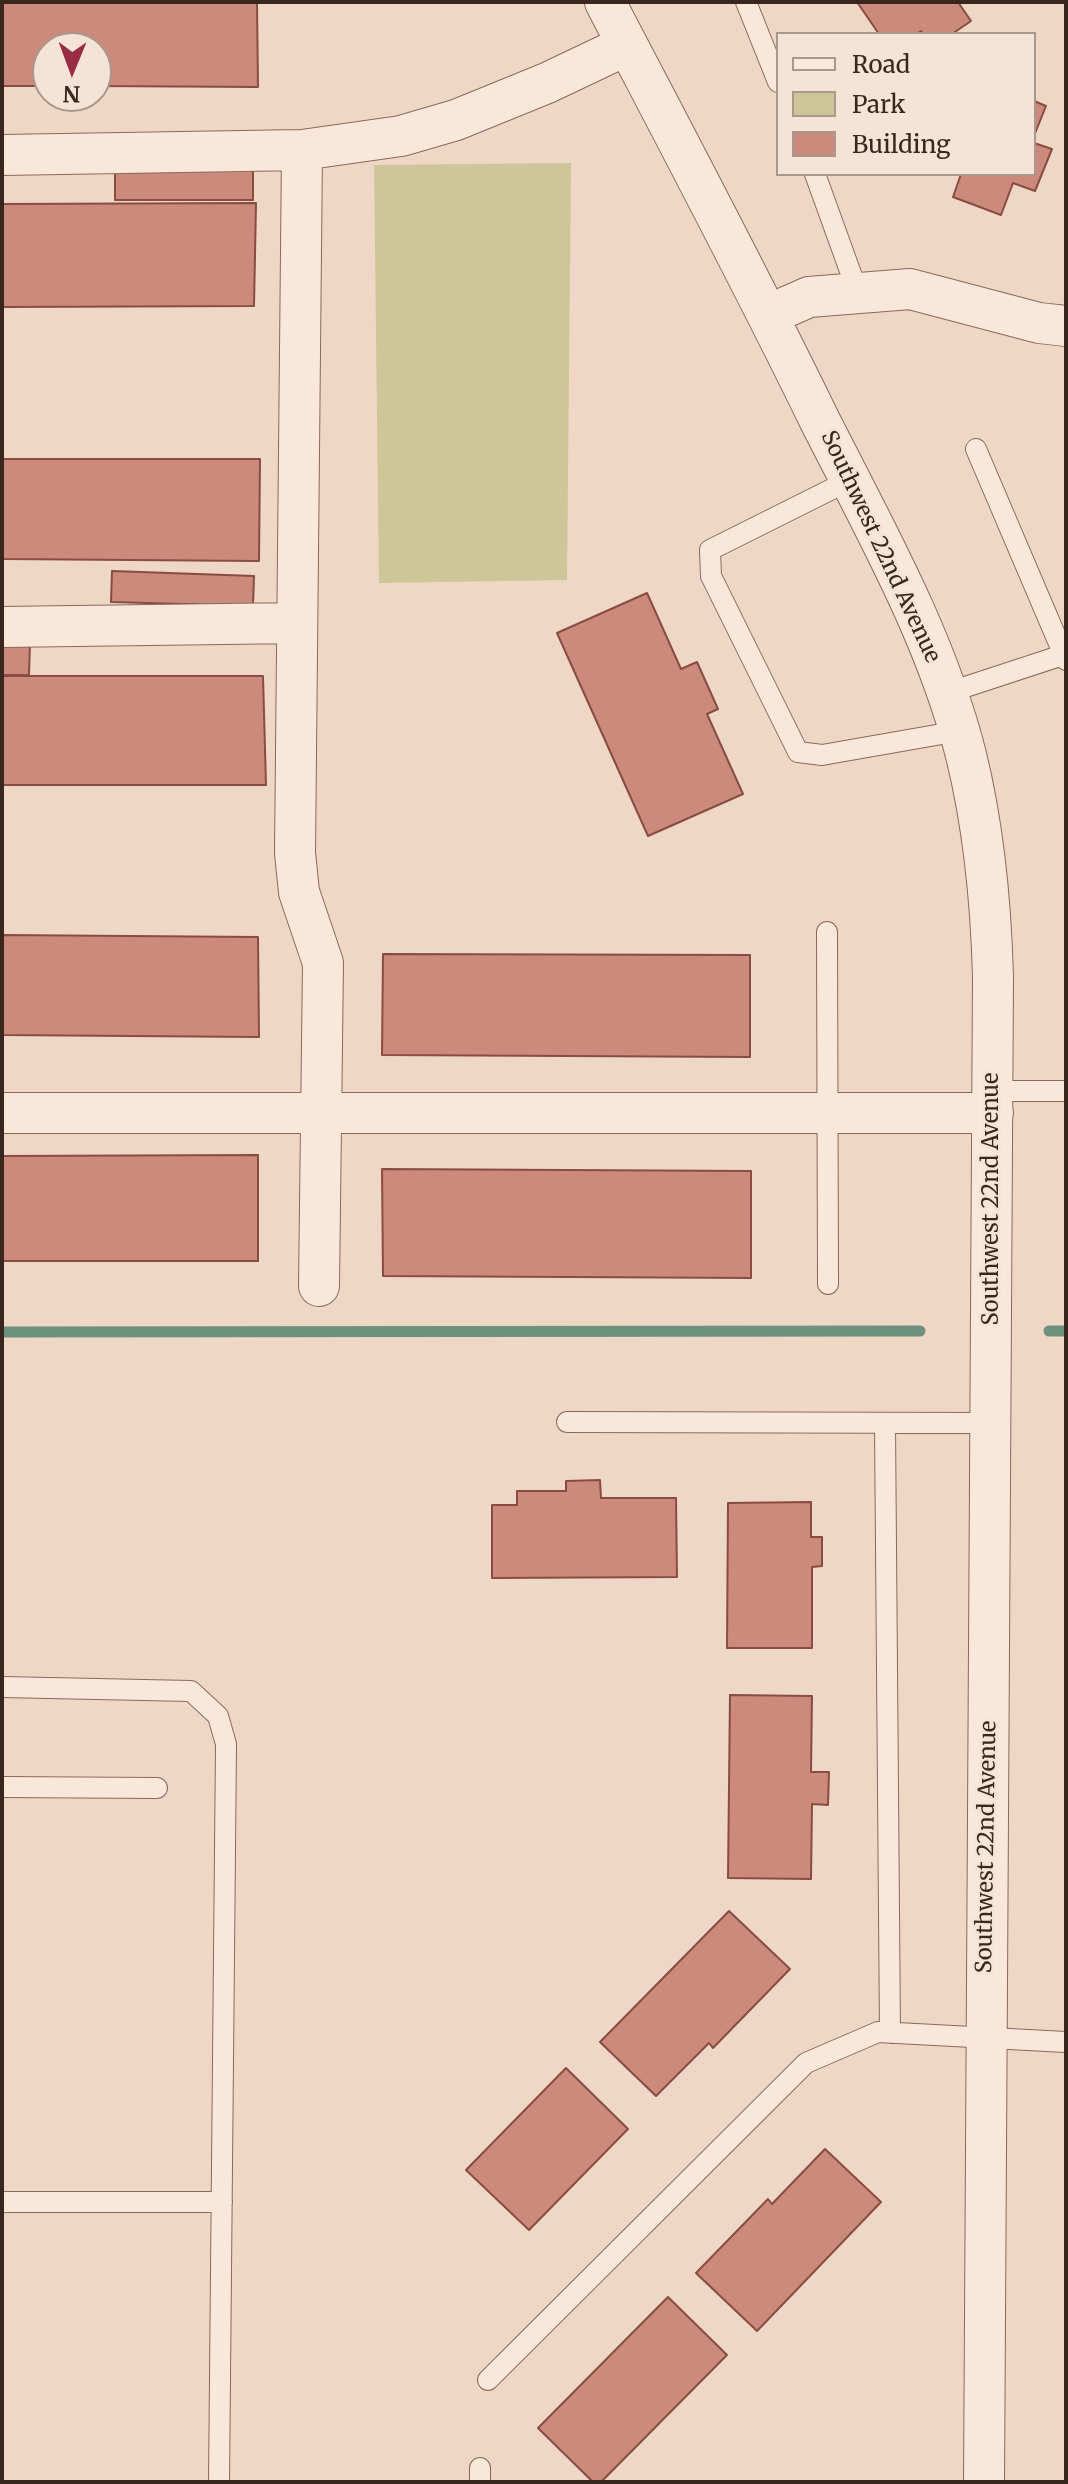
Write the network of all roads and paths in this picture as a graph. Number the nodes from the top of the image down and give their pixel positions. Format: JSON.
{"nodes":[{"id":1,"x":605,"y":2,"type":"edge"},
{"id":2,"x":746,"y":2,"type":"edge"},
{"id":3,"x":627,"y":45,"type":"junction"},
{"id":4,"x":776,"y":77,"type":"edge"},
{"id":5,"x":302,"y":150,"type":"junction"},
{"id":6,"x":2,"y":155,"type":"edge"},
{"id":7,"x":816,"y":176,"type":"edge"},
{"id":8,"x":858,"y":293,"type":"junction"},
{"id":9,"x":768,"y":315,"type":"junction"},
{"id":10,"x":1066,"y":326,"type":"edge"},
{"id":11,"x":976,"y":449,"type":"dead end"},
{"id":12,"x":850,"y":480,"type":"junction"},
{"id":13,"x":297,"y":623,"type":"junction"},
{"id":14,"x":2,"y":627,"type":"edge"},
{"id":15,"x":1066,"y":656,"type":"edge"},
{"id":16,"x":947,"y":693,"type":"junction"},
{"id":17,"x":959,"y":731,"type":"junction"},
{"id":18,"x":827,"y":932,"type":"dead end"},
{"id":19,"x":1066,"y":1091,"type":"edge"},
{"id":20,"x":993,"y":1102,"type":"junction"},
{"id":21,"x":2,"y":1113,"type":"edge"},
{"id":22,"x":321,"y":1113,"type":"junction"},
{"id":23,"x":828,"y":1113,"type":"junction"},
{"id":24,"x":828,"y":1284,"type":"dead end"},
{"id":25,"x":319,"y":1286,"type":"dead end"},
{"id":26,"x":567,"y":1422,"type":"dead end"},
{"id":27,"x":991,"y":1423,"type":"junction"},
{"id":28,"x":885,"y":1425,"type":"junction"},
{"id":29,"x":2,"y":1687,"type":"edge"},
{"id":30,"x":2,"y":1787,"type":"edge"},
{"id":31,"x":157,"y":1788,"type":"dead end"},
{"id":32,"x":890,"y":2033,"type":"junction"},
{"id":33,"x":985,"y":2038,"type":"junction"},
{"id":34,"x":1066,"y":2042,"type":"edge"},
{"id":35,"x":2,"y":2202,"type":"edge"},
{"id":36,"x":222,"y":2202,"type":"junction"},
{"id":37,"x":488,"y":2380,"type":"dead end"},
{"id":38,"x":219,"y":2482,"type":"edge"},
{"id":39,"x":984,"y":2482,"type":"edge"}],
"edges":[{"from":1,"to":3,"type":"street","name":"Southwest 22nd Avenue"},
{"from":2,"to":4,"type":"lane"},
{"from":3,"to":5,"type":"street"},
{"from":3,"to":9,"type":"street","name":"Southwest 22nd Avenue"},
{"from":5,"to":6,"type":"street"},
{"from":5,"to":13,"type":"street"},
{"from":7,"to":8,"type":"lane"},
{"from":8,"to":9,"type":"street"},
{"from":8,"to":10,"type":"street"},
{"from":9,"to":12,"type":"street","name":"Southwest 22nd Avenue"},
{"from":11,"to":15,"type":"lane"},
{"from":12,"to":16,"type":"street","name":"Southwest 22nd Avenue"},
{"from":12,"to":17,"type":"lane"},
{"from":13,"to":14,"type":"street"},
{"from":13,"to":22,"type":"street"},
{"from":15,"to":16,"type":"lane"},
{"from":16,"to":17,"type":"street","name":"Southwest 22nd Avenue"},
{"from":17,"to":20,"type":"street","name":"Southwest 22nd Avenue"},
{"from":18,"to":23,"type":"lane"},
{"from":19,"to":20,"type":"lane"},
{"from":20,"to":23,"type":"street"},
{"from":20,"to":27,"type":"street","name":"Southwest 22nd Avenue"},
{"from":21,"to":22,"type":"street"},
{"from":22,"to":23,"type":"street"},
{"from":22,"to":25,"type":"street"},
{"from":23,"to":24,"type":"lane"},
{"from":26,"to":28,"type":"lane"},
{"from":27,"to":28,"type":"lane"},
{"from":27,"to":33,"type":"street","name":"Southwest 22nd Avenue"},
{"from":28,"to":32,"type":"lane"},
{"from":29,"to":36,"type":"lane"},
{"from":30,"to":31,"type":"lane"},
{"from":32,"to":33,"type":"lane"},
{"from":32,"to":37,"type":"lane"},
{"from":33,"to":34,"type":"lane"},
{"from":33,"to":39,"type":"street","name":"Southwest 22nd Avenue"},
{"from":35,"to":36,"type":"lane"},
{"from":36,"to":38,"type":"lane"}]}
